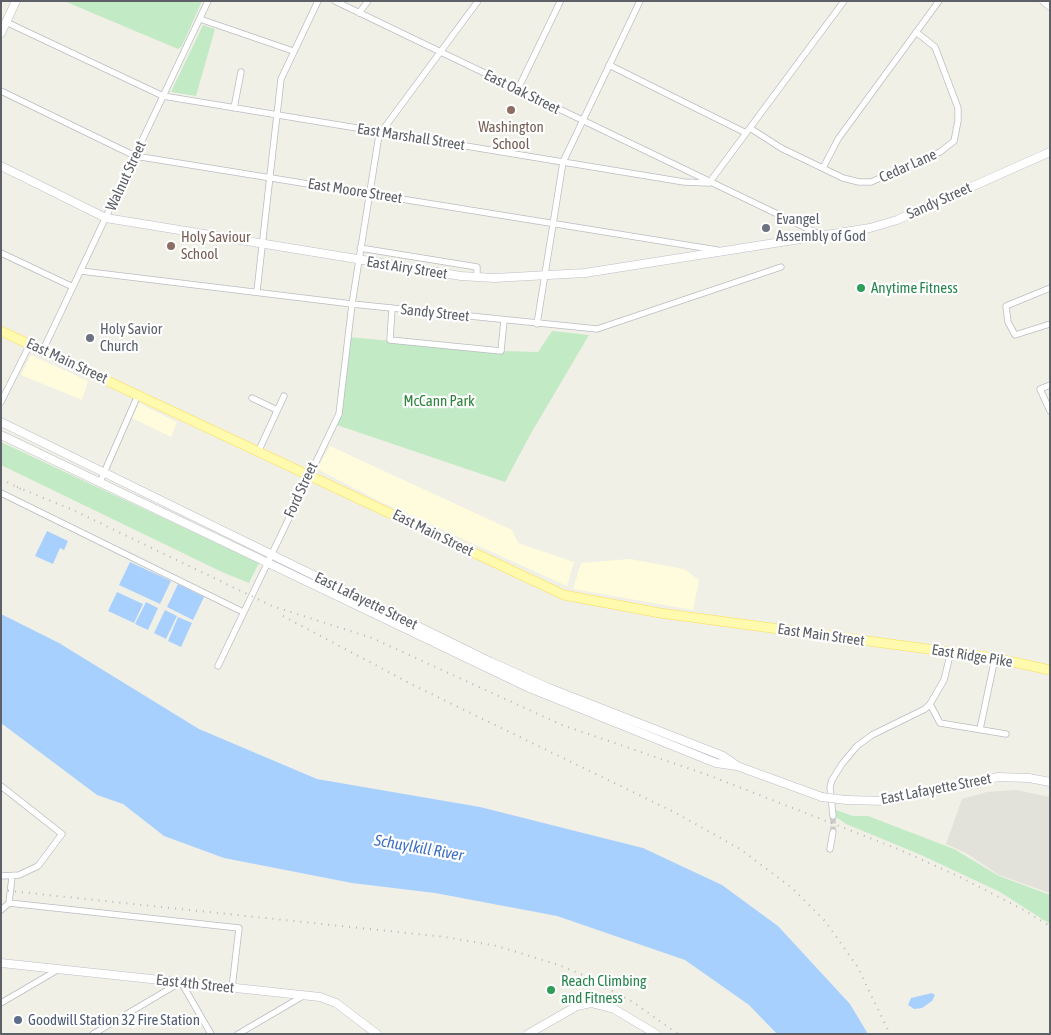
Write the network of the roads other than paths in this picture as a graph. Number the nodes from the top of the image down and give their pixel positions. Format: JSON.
{"nodes":[{"id":1,"x":16,"y":1,"type":"edge"},
{"id":2,"x":208,"y":1,"type":"edge"},
{"id":3,"x":318,"y":1,"type":"edge"},
{"id":4,"x":335,"y":1,"type":"edge"},
{"id":5,"x":368,"y":1,"type":"edge"},
{"id":6,"x":478,"y":1,"type":"edge"},
{"id":7,"x":640,"y":1,"type":"edge"},
{"id":8,"x":844,"y":1,"type":"edge"},
{"id":9,"x":939,"y":1,"type":"edge"},
{"id":10,"x":1044,"y":1,"type":"edge"},
{"id":11,"x":560,"y":2,"type":"edge"},
{"id":12,"x":1050,"y":6,"type":"edge"},
{"id":13,"x":359,"y":13,"type":"junction"},
{"id":14,"x":200,"y":19,"type":"junction"},
{"id":15,"x":4,"y":21,"type":"edge"},
{"id":16,"x":916,"y":32,"type":"junction"},
{"id":17,"x":1,"y":33,"type":"edge"},
{"id":18,"x":293,"y":51,"type":"junction"},
{"id":19,"x":440,"y":52,"type":"junction"},
{"id":20,"x":609,"y":65,"type":"junction"},
{"id":21,"x":241,"y":72,"type":"dead end"},
{"id":22,"x":518,"y":90,"type":"junction"},
{"id":23,"x":1,"y":91,"type":"edge"},
{"id":24,"x":163,"y":96,"type":"junction"},
{"id":25,"x":234,"y":108,"type":"junction"},
{"id":26,"x":276,"y":115,"type":"junction"},
{"id":27,"x":584,"y":121,"type":"junction"},
{"id":28,"x":748,"y":130,"type":"junction"},
{"id":29,"x":381,"y":131,"type":"junction"},
{"id":30,"x":1050,"y":152,"type":"edge"},
{"id":31,"x":135,"y":156,"type":"junction"},
{"id":32,"x":563,"y":162,"type":"junction"},
{"id":33,"x":1,"y":166,"type":"edge"},
{"id":34,"x":823,"y":168,"type":"junction"},
{"id":35,"x":269,"y":177,"type":"junction"},
{"id":36,"x":709,"y":183,"type":"junction"},
{"id":37,"x":370,"y":193,"type":"junction"},
{"id":38,"x":106,"y":218,"type":"junction"},
{"id":39,"x":553,"y":224,"type":"junction"},
{"id":40,"x":825,"y":236,"type":"junction"},
{"id":41,"x":262,"y":244,"type":"junction"},
{"id":42,"x":360,"y":248,"type":"junction"},
{"id":43,"x":380,"y":251,"type":"junction"},
{"id":44,"x":721,"y":251,"type":"junction"},
{"id":45,"x":1,"y":253,"type":"edge"},
{"id":46,"x":358,"y":260,"type":"junction"},
{"id":47,"x":377,"y":263,"type":"junction"},
{"id":48,"x":781,"y":267,"type":"dead end"},
{"id":49,"x":81,"y":271,"type":"junction"},
{"id":50,"x":477,"y":277,"type":"junction"},
{"id":51,"x":543,"y":277,"type":"junction"},
{"id":52,"x":73,"y":287,"type":"junction"},
{"id":53,"x":1050,"y":288,"type":"edge"},
{"id":54,"x":257,"y":291,"type":"junction"},
{"id":55,"x":352,"y":304,"type":"junction"},
{"id":56,"x":392,"y":308,"type":"junction"},
{"id":57,"x":504,"y":320,"type":"junction"},
{"id":58,"x":537,"y":324,"type":"junction"},
{"id":59,"x":1050,"y":324,"type":"edge"},
{"id":60,"x":1,"y":331,"type":"edge"},
{"id":61,"x":30,"y":344,"type":"junction"},
{"id":62,"x":43,"y":350,"type":"junction"},
{"id":63,"x":1050,"y":386,"type":"edge"},
{"id":64,"x":138,"y":395,"type":"junction"},
{"id":65,"x":284,"y":396,"type":"dead end"},
{"id":66,"x":252,"y":398,"type":"dead end"},
{"id":67,"x":1,"y":402,"type":"edge"},
{"id":68,"x":277,"y":410,"type":"junction"},
{"id":69,"x":1050,"y":411,"type":"edge"},
{"id":70,"x":1,"y":422,"type":"edge"},
{"id":71,"x":1,"y":434,"type":"edge"},
{"id":72,"x":258,"y":450,"type":"junction"},
{"id":73,"x":104,"y":474,"type":"junction"},
{"id":74,"x":309,"y":474,"type":"junction"},
{"id":75,"x":100,"y":482,"type":"junction"},
{"id":76,"x":1,"y":493,"type":"edge"},
{"id":77,"x":269,"y":559,"type":"junction"},
{"id":78,"x":244,"y":612,"type":"junction"},
{"id":79,"x":893,"y":644,"type":"joint"},
{"id":80,"x":952,"y":651,"type":"junction"},
{"id":81,"x":995,"y":658,"type":"junction"},
{"id":82,"x":218,"y":666,"type":"dead end"},
{"id":83,"x":1050,"y":670,"type":"edge"},
{"id":84,"x":930,"y":704,"type":"junction"},
{"id":85,"x":980,"y":729,"type":"junction"},
{"id":86,"x":1006,"y":734,"type":"dead end"},
{"id":87,"x":1050,"y":782,"type":"edge"},
{"id":88,"x":1,"y":786,"type":"edge"},
{"id":89,"x":833,"y":816,"type":"tunnel mouth"},
{"id":90,"x":833,"y":832,"type":"tunnel mouth"},
{"id":91,"x":830,"y":849,"type":"dead end"},
{"id":92,"x":1,"y":876,"type":"edge"},
{"id":93,"x":12,"y":877,"type":"junction"},
{"id":94,"x":9,"y":903,"type":"junction"},
{"id":95,"x":1,"y":910,"type":"edge"},
{"id":96,"x":1,"y":963,"type":"edge"},
{"id":97,"x":59,"y":969,"type":"junction"},
{"id":98,"x":181,"y":982,"type":"junction"},
{"id":99,"x":232,"y":988,"type":"junction"},
{"id":100,"x":304,"y":995,"type":"junction"},
{"id":101,"x":1,"y":1003,"type":"edge"},
{"id":102,"x":93,"y":1034,"type":"edge"},
{"id":103,"x":211,"y":1034,"type":"edge"},
{"id":104,"x":238,"y":1034,"type":"edge"},
{"id":105,"x":377,"y":1034,"type":"edge"},
{"id":106,"x":528,"y":1034,"type":"edge"},
{"id":107,"x":656,"y":1034,"type":"edge"}],
"edges":[{"from":1,"to":15,"type":"main road"},
{"from":2,"to":14,"type":"street","name":"Walnut Street"},
{"from":3,"to":18,"type":"street"},
{"from":4,"to":13,"type":"street","name":"East Oak Street"},
{"from":5,"to":13,"type":"street"},
{"from":6,"to":19,"type":"street"},
{"from":7,"to":20,"type":"street"},
{"from":8,"to":28,"type":"street"},
{"from":9,"to":16,"type":"street"},
{"from":10,"to":12,"type":"main road"},
{"from":11,"to":22,"type":"street"},
{"from":13,"to":19,"type":"street","name":"East Oak Street"},
{"from":14,"to":18,"type":"street"},
{"from":14,"to":24,"type":"street","name":"Walnut Street"},
{"from":15,"to":17,"type":"main road"},
{"from":15,"to":24,"type":"street","name":"East Marshall Street"},
{"from":16,"to":34,"type":"street"},
{"from":16,"to":34,"type":"street","name":"Cedar Lane"},
{"from":18,"to":26,"type":"street"},
{"from":19,"to":22,"type":"street","name":"East Oak Street"},
{"from":19,"to":29,"type":"street"},
{"from":20,"to":27,"type":"street"},
{"from":20,"to":28,"type":"street","name":"Cedar Lane"},
{"from":21,"to":25,"type":"street"},
{"from":22,"to":27,"type":"street","name":"East Oak Street"},
{"from":23,"to":31,"type":"street","name":"East Moore Street"},
{"from":24,"to":25,"type":"street","name":"East Marshall Street"},
{"from":24,"to":31,"type":"street","name":"Walnut Street"},
{"from":25,"to":26,"type":"street","name":"East Marshall Street"},
{"from":26,"to":29,"type":"street","name":"East Marshall Street"},
{"from":26,"to":35,"type":"street"},
{"from":27,"to":32,"type":"street"},
{"from":27,"to":36,"type":"street","name":"East Oak Street"},
{"from":28,"to":34,"type":"street","name":"Cedar Lane"},
{"from":28,"to":36,"type":"street"},
{"from":29,"to":32,"type":"street","name":"East Marshall Street"},
{"from":29,"to":37,"type":"street","name":"Ford Street"},
{"from":30,"to":40,"type":"main road","name":"Sandy Street"},
{"from":31,"to":35,"type":"street","name":"East Moore Street"},
{"from":31,"to":38,"type":"street","name":"Walnut Street"},
{"from":32,"to":36,"type":"street","name":"East Marshall Street"},
{"from":32,"to":39,"type":"street"},
{"from":33,"to":38,"type":"main road","name":"East Airy Street"},
{"from":35,"to":37,"type":"street","name":"East Moore Street"},
{"from":35,"to":41,"type":"street"},
{"from":36,"to":40,"type":"street","name":"East Marshall Street"},
{"from":37,"to":39,"type":"street","name":"East Moore Street"},
{"from":37,"to":42,"type":"street","name":"Ford Street"},
{"from":38,"to":41,"type":"main road","name":"East Airy Street"},
{"from":38,"to":49,"type":"street","name":"Walnut Street"},
{"from":39,"to":44,"type":"street","name":"East Moore Street"},
{"from":39,"to":51,"type":"street"},
{"from":40,"to":44,"type":"main road","name":"East Airy Street"},
{"from":41,"to":46,"type":"main road","name":"East Airy Street"},
{"from":41,"to":54,"type":"street"},
{"from":42,"to":43,"type":"street"},
{"from":42,"to":46,"type":"street","name":"Ford Street"},
{"from":43,"to":47,"type":"street"},
{"from":43,"to":50,"type":"street"},
{"from":44,"to":51,"type":"main road","name":"East Airy Street"},
{"from":45,"to":52,"type":"street"},
{"from":46,"to":47,"type":"main road","name":"East Airy Street"},
{"from":46,"to":55,"type":"street","name":"Ford Street"},
{"from":47,"to":50,"type":"main road","name":"East Airy Street"},
{"from":48,"to":58,"type":"street","name":"Sandy Street"},
{"from":49,"to":52,"type":"street","name":"Walnut Street"},
{"from":49,"to":54,"type":"street","name":"Sandy Street"},
{"from":50,"to":51,"type":"main road","name":"East Airy Street"},
{"from":51,"to":58,"type":"street"},
{"from":52,"to":62,"type":"street","name":"Walnut Street"},
{"from":53,"to":59,"type":"street"},
{"from":54,"to":55,"type":"street","name":"Sandy Street"},
{"from":55,"to":56,"type":"street","name":"Sandy Street"},
{"from":55,"to":74,"type":"street","name":"Ford Street"},
{"from":56,"to":57,"type":"street","name":"Sandy Street"},
{"from":56,"to":57,"type":"street"},
{"from":57,"to":58,"type":"street","name":"Sandy Street"},
{"from":60,"to":61,"type":"main road","name":"East Main Street"},
{"from":61,"to":62,"type":"main road","name":"East Main Street"},
{"from":61,"to":67,"type":"street"},
{"from":62,"to":64,"type":"main road","name":"East Main Street"},
{"from":63,"to":69,"type":"street"},
{"from":64,"to":72,"type":"main road","name":"East Main Street"},
{"from":64,"to":73,"type":"street"},
{"from":65,"to":68,"type":"street"},
{"from":66,"to":68,"type":"street"},
{"from":68,"to":72,"type":"street"},
{"from":70,"to":73,"type":"main road","name":"East Lafayette Street"},
{"from":71,"to":75,"type":"main road","name":"East Lafayette Street"},
{"from":72,"to":74,"type":"main road","name":"East Main Street"},
{"from":73,"to":75,"type":"street"},
{"from":73,"to":77,"type":"main road","name":"East Lafayette Street"},
{"from":74,"to":77,"type":"street","name":"Ford Street"},
{"from":74,"to":79,"type":"main road","name":"East Main Street"},
{"from":75,"to":77,"type":"main road","name":"East Lafayette Street"},
{"from":76,"to":78,"type":"street"},
{"from":77,"to":78,"type":"street","name":"Ford Street"},
{"from":77,"to":87,"type":"main road","name":"East Lafayette Street","bridge":true},
{"from":78,"to":82,"type":"street","name":"Ford Street"},
{"from":79,"to":80,"type":"main road","name":"East Ridge Pike"},
{"from":80,"to":81,"type":"main road","name":"East Ridge Pike"},
{"from":80,"to":84,"type":"street"},
{"from":81,"to":83,"type":"main road","name":"East Ridge Pike"},
{"from":81,"to":85,"type":"street"},
{"from":84,"to":85,"type":"street"},
{"from":84,"to":89,"type":"street"},
{"from":85,"to":86,"type":"street"},
{"from":88,"to":93,"type":"street"},
{"from":90,"to":91,"type":"street"},
{"from":92,"to":93,"type":"street"},
{"from":93,"to":94,"type":"street"},
{"from":94,"to":95,"type":"street"},
{"from":94,"to":99,"type":"street"},
{"from":96,"to":97,"type":"main road","name":"East 4th Street"},
{"from":97,"to":98,"type":"main road","name":"East 4th Street"},
{"from":97,"to":101,"type":"street"},
{"from":98,"to":99,"type":"main road","name":"East 4th Street"},
{"from":98,"to":102,"type":"street"},
{"from":98,"to":103,"type":"street"},
{"from":99,"to":100,"type":"main road","name":"East 4th Street"},
{"from":100,"to":104,"type":"street"},
{"from":100,"to":105,"type":"main road","name":"East 4th Street"},
{"from":106,"to":107,"type":"main road"}]}
